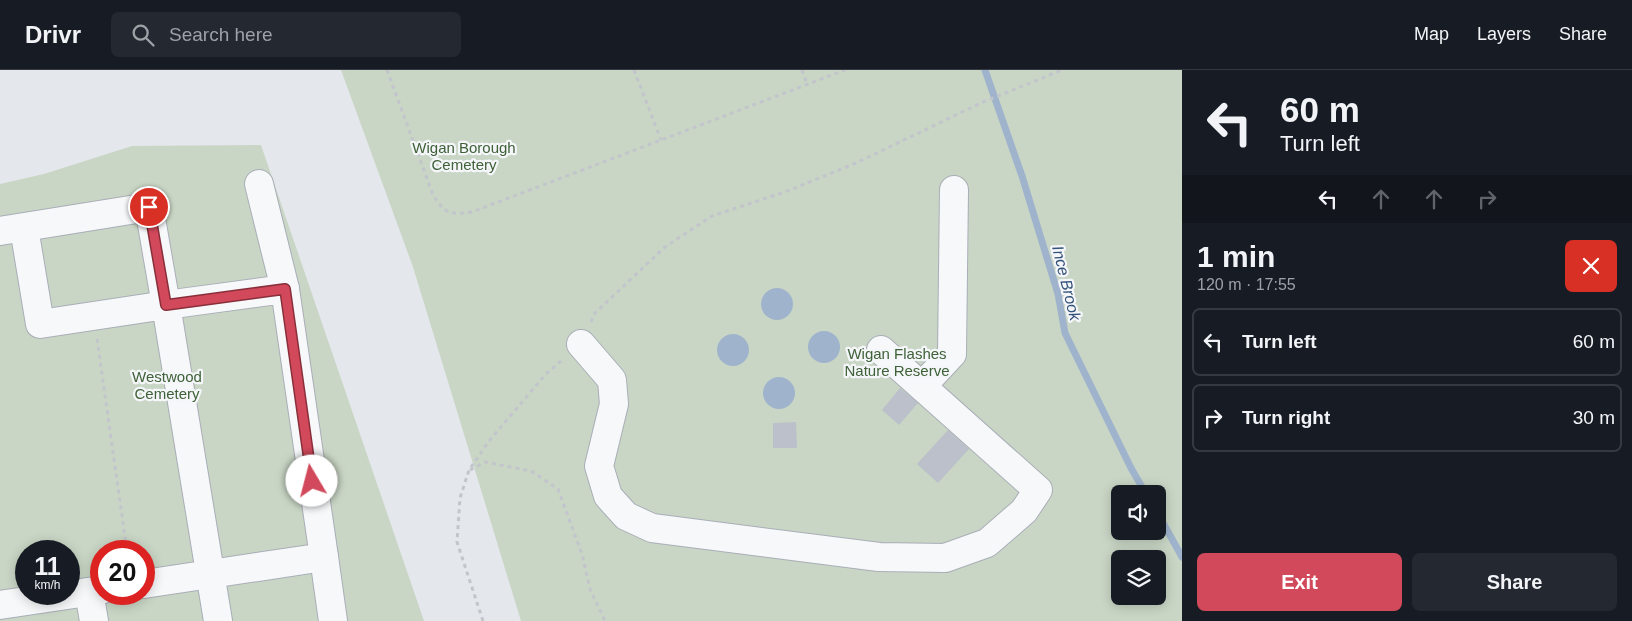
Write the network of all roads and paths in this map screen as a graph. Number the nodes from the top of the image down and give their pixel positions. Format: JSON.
{"nodes":[{"id":1,"x":387,"y":70,"type":"edge"},
{"id":2,"x":634,"y":70,"type":"edge"},
{"id":3,"x":802,"y":70,"type":"edge"},
{"id":4,"x":845,"y":70,"type":"edge"},
{"id":5,"x":1062,"y":70,"type":"edge"},
{"id":6,"x":807,"y":84,"type":"junction"},
{"id":7,"x":661,"y":140,"type":"junction"},
{"id":8,"x":259,"y":184,"type":"dead end"},
{"id":9,"x":954,"y":190,"type":"dead end"},
{"id":10,"x":12,"y":229,"type":"edge"},
{"id":11,"x":285,"y":289,"type":"junction"},
{"id":12,"x":166,"y":305,"type":"junction"},
{"id":13,"x":96,"y":338,"type":"dead end"},
{"id":14,"x":581,"y":344,"type":"junction"},
{"id":15,"x":881,"y":350,"type":"dead end"},
{"id":16,"x":922,"y":386,"type":"junction"},
{"id":17,"x":469,"y":470,"type":"junction"},
{"id":18,"x":125,"y":540,"type":"edge"},
{"id":19,"x":324,"y":557,"type":"junction"},
{"id":20,"x":211,"y":574,"type":"junction"},
{"id":21,"x":155,"y":582,"type":"edge"},
{"id":22,"x":90,"y":592,"type":"edge"},
{"id":23,"x":95,"y":605,"type":"edge"},
{"id":24,"x":0,"y":606,"type":"edge"},
{"id":25,"x":94,"y":621,"type":"edge"},
{"id":26,"x":218,"y":621,"type":"edge"},
{"id":27,"x":334,"y":621,"type":"edge"},
{"id":28,"x":482,"y":621,"type":"edge"},
{"id":29,"x":605,"y":621,"type":"edge"}],
"edges":[{"from":1,"to":7,"type":"path"},
{"from":2,"to":7,"type":"path"},
{"from":3,"to":6,"type":"path"},
{"from":4,"to":6,"type":"path"},
{"from":5,"to":14,"type":"path"},
{"from":6,"to":7,"type":"path"},
{"from":8,"to":11,"type":"lane"},
{"from":9,"to":16,"type":"lane"},
{"from":10,"to":12,"type":"lane"},
{"from":10,"to":12,"type":"lane"},
{"from":11,"to":12,"type":"lane"},
{"from":11,"to":19,"type":"lane"},
{"from":12,"to":20,"type":"lane"},
{"from":13,"to":18,"type":"path"},
{"from":14,"to":16,"type":"lane"},
{"from":14,"to":17,"type":"path"},
{"from":15,"to":16,"type":"lane"},
{"from":17,"to":28,"type":"path"},
{"from":17,"to":29,"type":"path"},
{"from":19,"to":20,"type":"lane"},
{"from":19,"to":27,"type":"lane"},
{"from":20,"to":21,"type":"lane"},
{"from":20,"to":26,"type":"lane"},
{"from":22,"to":24,"type":"lane"},
{"from":23,"to":25,"type":"lane"}]}
